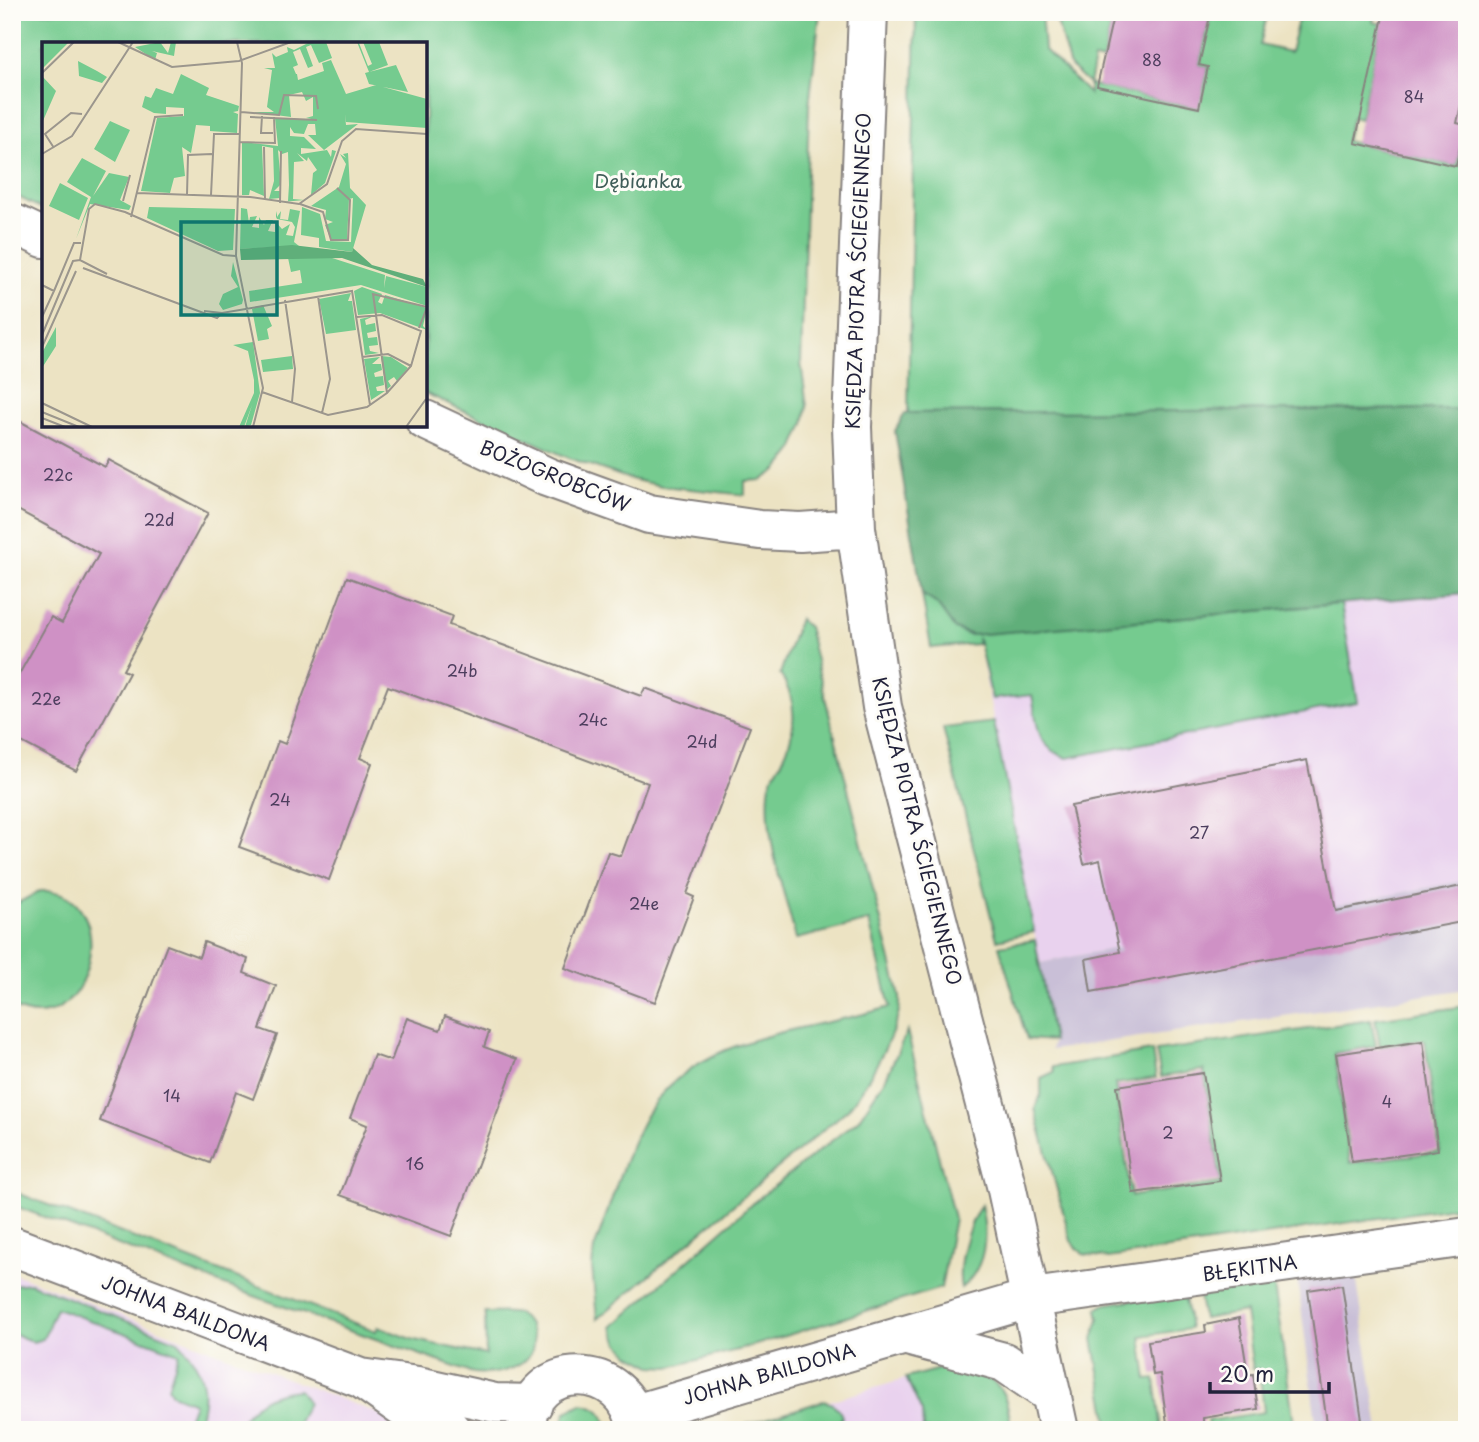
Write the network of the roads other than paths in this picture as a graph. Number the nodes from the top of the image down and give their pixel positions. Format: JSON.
{"nodes":[{"id":1,"x":868,"y":12,"type":"edge"},
{"id":2,"x":12,"y":223,"type":"edge"},
{"id":3,"x":42,"y":237,"type":"edge"},
{"id":4,"x":427,"y":421,"type":"edge"},
{"id":5,"x":856,"y":528,"type":"junction"},
{"id":6,"x":1467,"y":1237,"type":"edge"},
{"id":7,"x":12,"y":1246,"type":"edge"},
{"id":8,"x":1032,"y":1298,"type":"junction"},
{"id":9,"x":903,"y":1335,"type":"junction"},
{"id":10,"x":360,"y":1378,"type":"junction"},
{"id":11,"x":1056,"y":1413,"type":"edge"},
{"id":12,"x":530,"y":1417,"type":"edge"},
{"id":13,"x":636,"y":1422,"type":"edge"},
{"id":14,"x":451,"y":1430,"type":"edge"}],
"edges":[{"from":1,"to":5,"type":"street","name":"KSIĘDZA PIOTRA ŚCIEGIENNEGO"},
{"from":2,"to":3,"type":"street"},
{"from":4,"to":5,"type":"street","name":"BOŻOGROBCÓW"},
{"from":5,"to":8,"type":"street","name":"KSIĘDZA PIOTRA ŚCIEGIENNEGO"},
{"from":6,"to":8,"type":"street","name":"BŁĘKITNA"},
{"from":7,"to":10,"type":"street","name":"JOHNA BAILDONA"},
{"from":8,"to":9,"type":"street","name":"JOHNA BAILDONA"},
{"from":8,"to":11,"type":"street","name":"KSIĘDZA PIOTRA ŚCIEGIENNEGO"},
{"from":9,"to":11,"type":"street"},
{"from":9,"to":13,"type":"street","name":"JOHNA BAILDONA"},
{"from":10,"to":12,"type":"street","name":"JOHNA BAILDONA"},
{"from":10,"to":14,"type":"street","name":"JOHNA BAILDONA"},
{"from":12,"to":13,"type":"street"}]}
